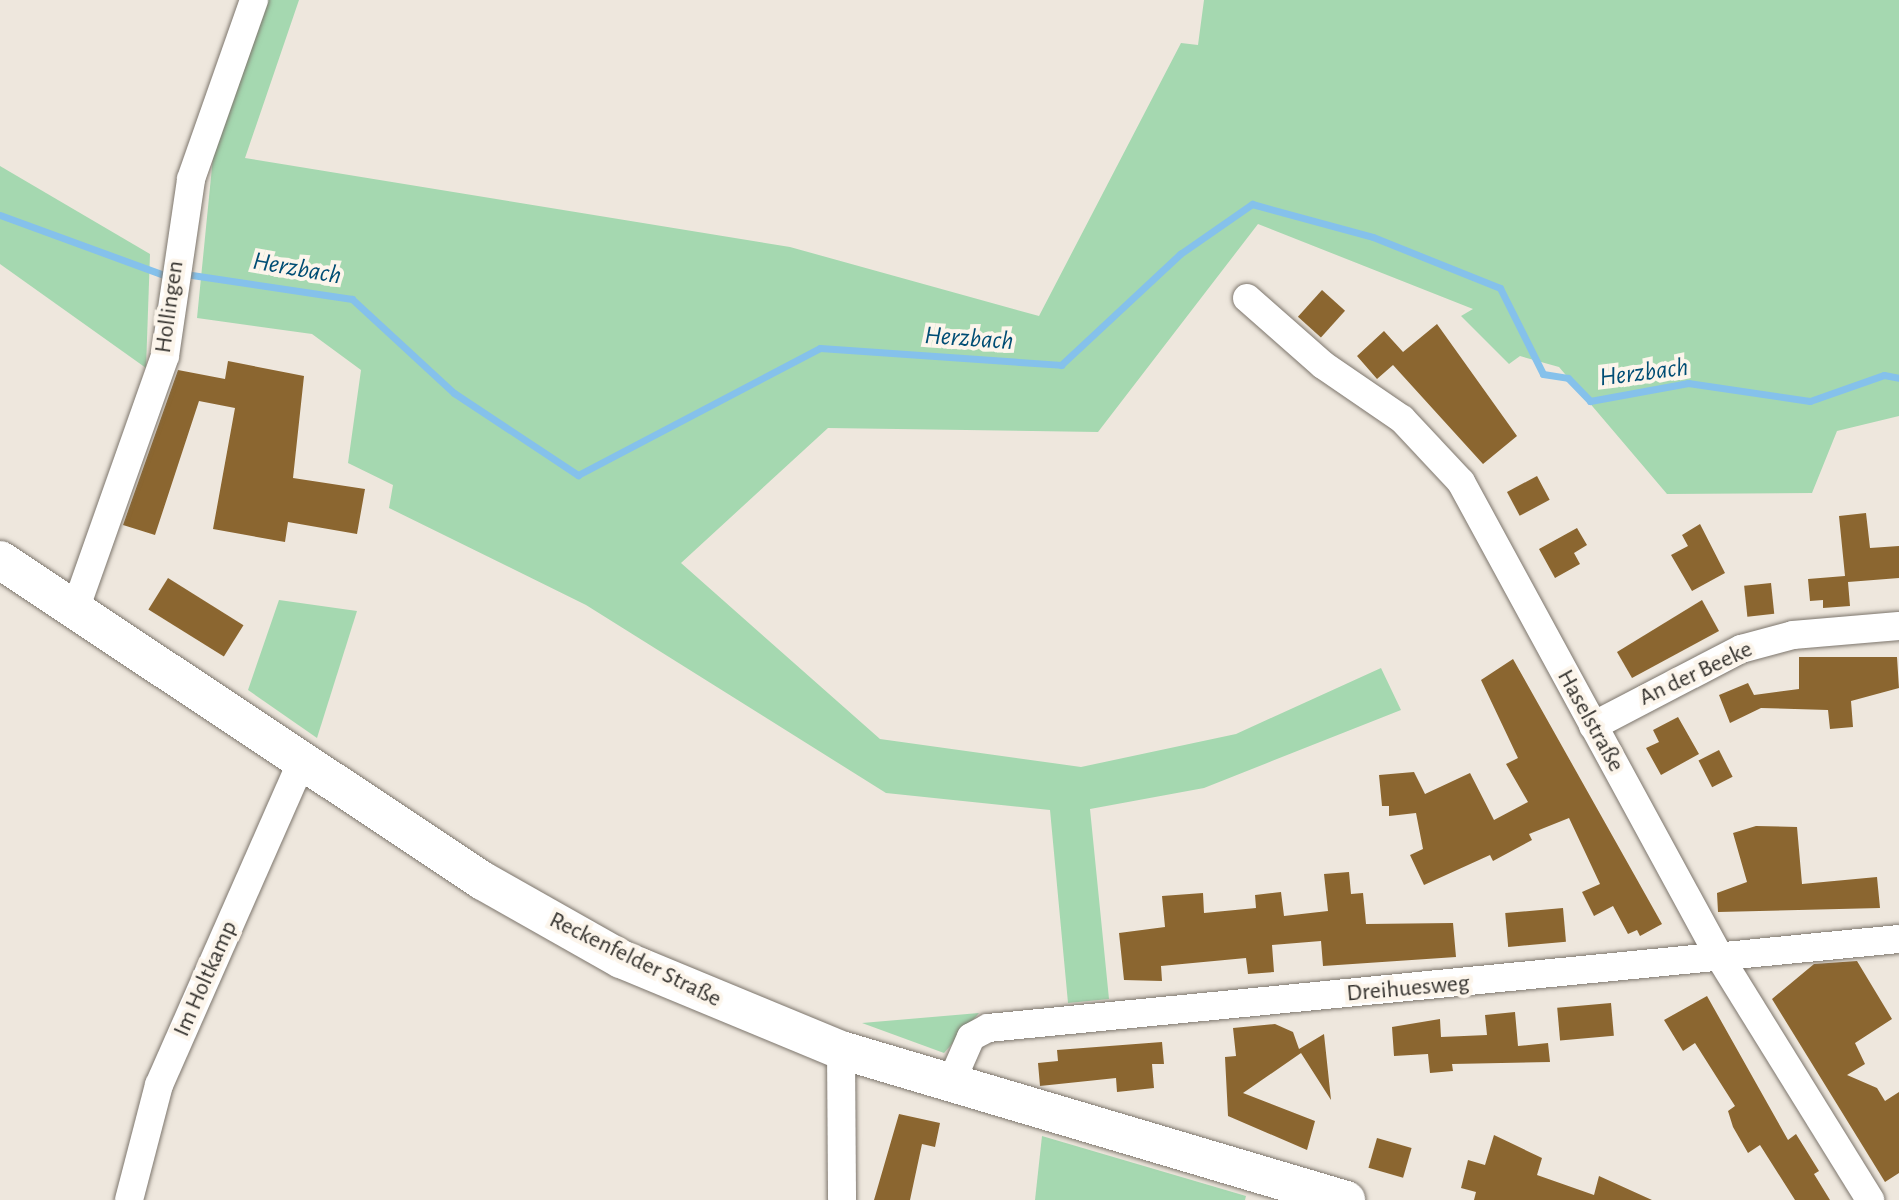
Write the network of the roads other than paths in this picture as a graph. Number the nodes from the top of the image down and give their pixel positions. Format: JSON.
{"nodes":[{"id":1,"x":254,"y":0,"type":"edge"},
{"id":2,"x":1247,"y":298,"type":"dead end"},
{"id":3,"x":0,"y":560,"type":"edge"},
{"id":4,"x":75,"y":610,"type":"junction"},
{"id":5,"x":1899,"y":626,"type":"edge"},
{"id":6,"x":1593,"y":726,"type":"junction"},
{"id":7,"x":301,"y":763,"type":"junction"},
{"id":8,"x":1899,"y":939,"type":"edge"},
{"id":9,"x":1719,"y":956,"type":"junction"},
{"id":10,"x":841,"y":1050,"type":"junction"},
{"id":11,"x":950,"y":1085,"type":"junction"},
{"id":12,"x":129,"y":1200,"type":"edge"},
{"id":13,"x":842,"y":1200,"type":"edge"},
{"id":14,"x":1346,"y":1200,"type":"edge"},
{"id":15,"x":1870,"y":1200,"type":"edge"}],
"edges":[{"from":1,"to":4,"type":"street","name":"Hollingen"},
{"from":2,"to":6,"type":"street","name":"Haselstraße"},
{"from":3,"to":4,"type":"street","name":"Reckenfelder Straße"},
{"from":4,"to":7,"type":"street","name":"Reckenfelder Straße"},
{"from":5,"to":6,"type":"street","name":"An der Beeke"},
{"from":6,"to":9,"type":"street","name":"Haselstraße"},
{"from":7,"to":10,"type":"street","name":"Reckenfelder Straße"},
{"from":7,"to":12,"type":"street","name":"Im Holtkamp"},
{"from":8,"to":9,"type":"street","name":"Dreihuesweg"},
{"from":9,"to":11,"type":"street","name":"Dreihuesweg"},
{"from":9,"to":15,"type":"street","name":"Haselstraße"},
{"from":10,"to":11,"type":"street","name":"Reckenfelder Straße"},
{"from":10,"to":13,"type":"street"},
{"from":11,"to":14,"type":"street","name":"Reckenfelder Straße"}]}
